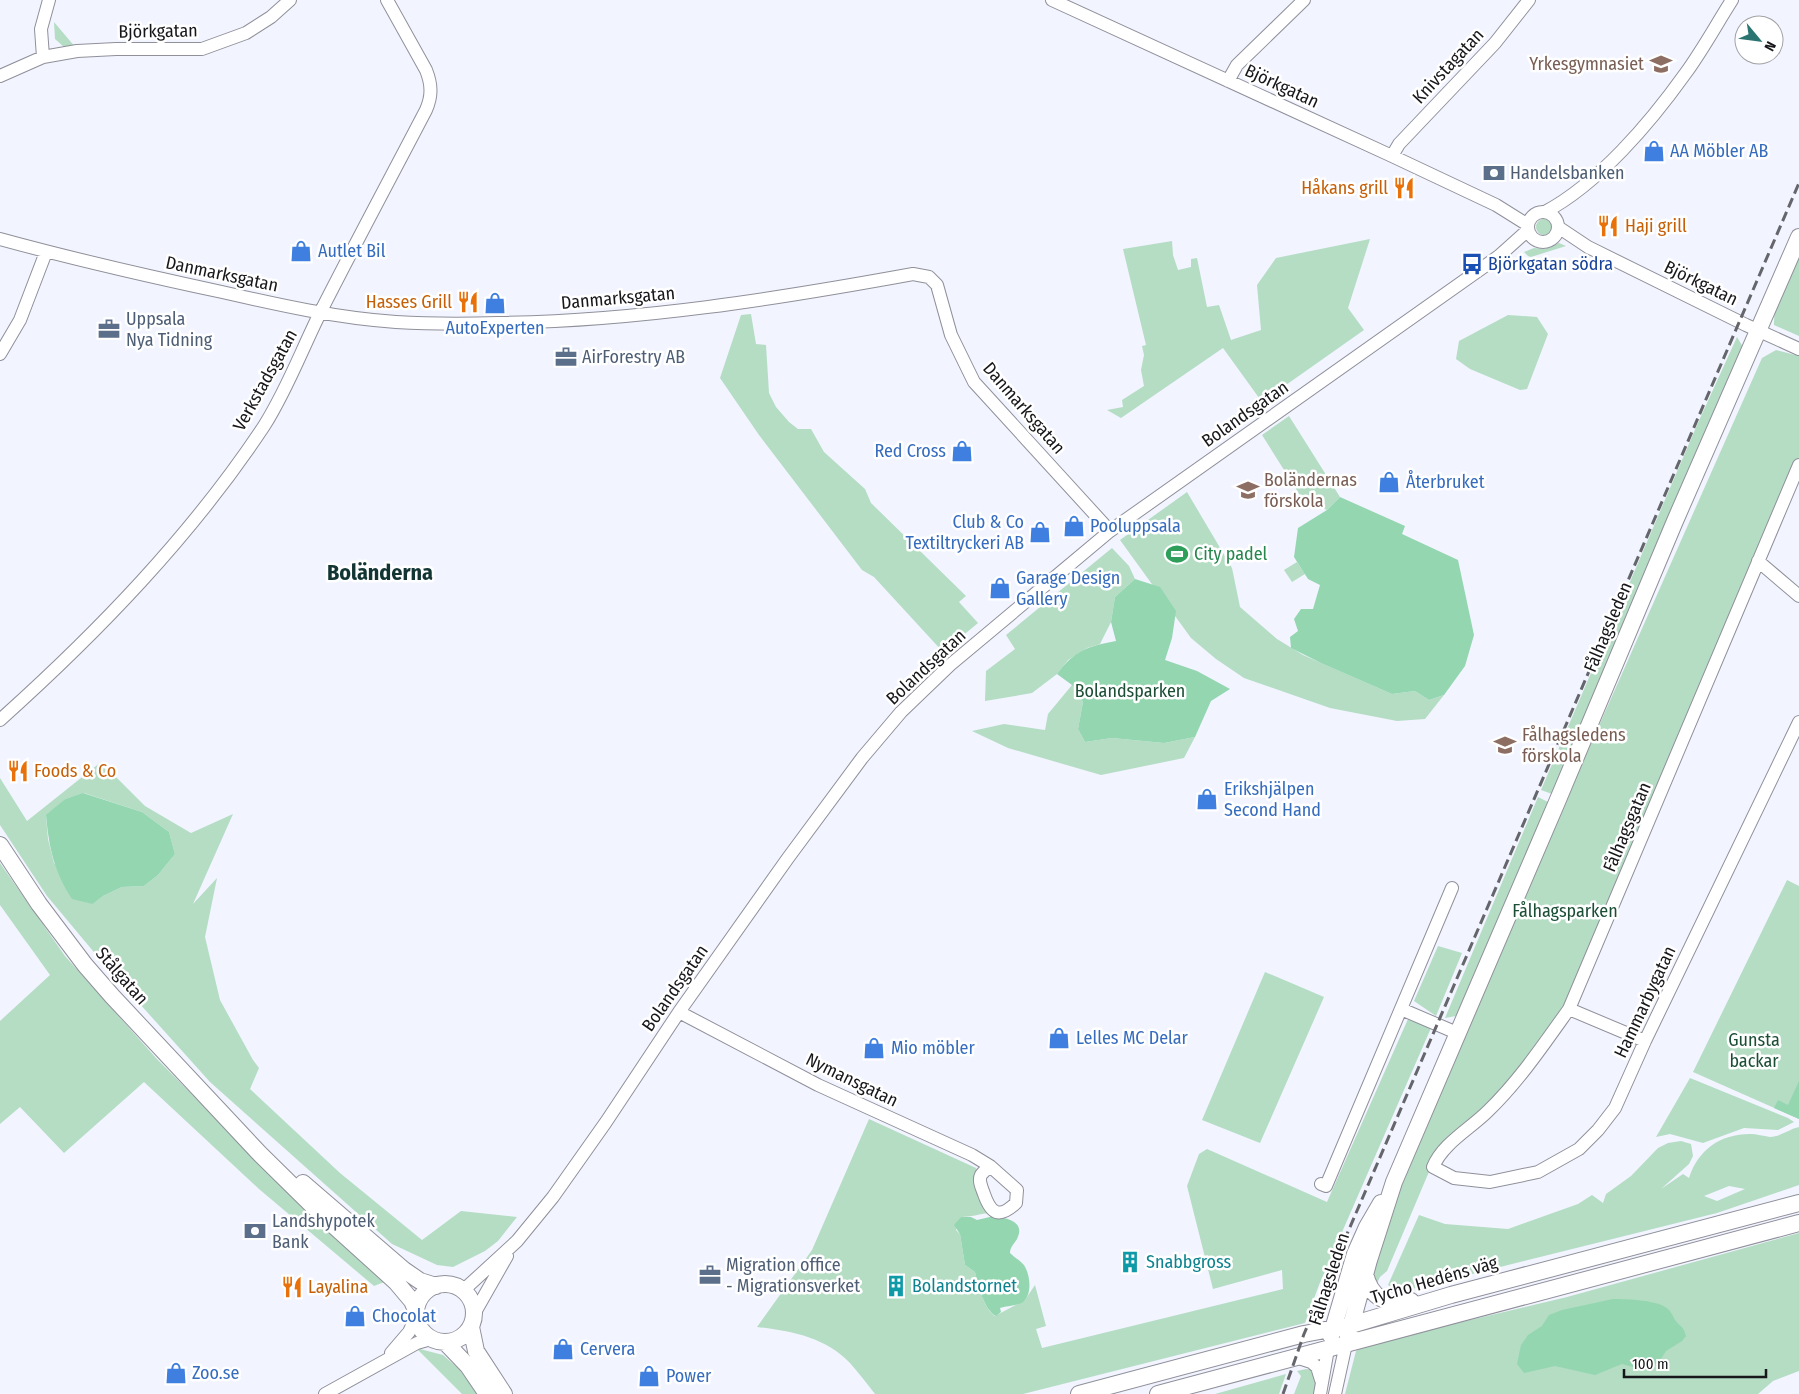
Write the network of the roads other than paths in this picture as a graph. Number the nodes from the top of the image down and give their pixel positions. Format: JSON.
{"nodes":[{"id":1,"x":49,"y":0,"type":"edge"},
{"id":2,"x":290,"y":0,"type":"edge"},
{"id":3,"x":387,"y":0,"type":"edge"},
{"id":4,"x":1052,"y":0,"type":"edge"},
{"id":5,"x":1304,"y":0,"type":"edge"},
{"id":6,"x":1529,"y":0,"type":"edge"},
{"id":7,"x":1732,"y":0,"type":"edge"},
{"id":8,"x":43,"y":58,"type":"junction"},
{"id":9,"x":0,"y":76,"type":"edge"},
{"id":10,"x":1228,"y":81,"type":"junction"},
{"id":11,"x":1392,"y":156,"type":"junction"},
{"id":12,"x":1582,"y":187,"type":"junction"},
{"id":13,"x":1534,"y":220,"type":"junction"},
{"id":14,"x":1556,"y":230,"type":"junction"},
{"id":15,"x":1799,"y":237,"type":"edge"},
{"id":16,"x":0,"y":239,"type":"edge"},
{"id":17,"x":1538,"y":241,"type":"junction"},
{"id":18,"x":46,"y":252,"type":"junction"},
{"id":19,"x":1498,"y":256,"type":"junction"},
{"id":20,"x":321,"y":312,"type":"junction"},
{"id":21,"x":1758,"y":331,"type":"junction"},
{"id":22,"x":1799,"y":349,"type":"edge"},
{"id":23,"x":0,"y":354,"type":"edge"},
{"id":24,"x":1799,"y":465,"type":"edge"},
{"id":25,"x":1110,"y":531,"type":"junction"},
{"id":26,"x":1758,"y":561,"type":"junction"},
{"id":27,"x":1799,"y":596,"type":"edge"},
{"id":28,"x":0,"y":720,"type":"edge"},
{"id":29,"x":1799,"y":722,"type":"edge"},
{"id":30,"x":0,"y":845,"type":"edge"},
{"id":31,"x":1452,"y":888,"type":"dead end"},
{"id":32,"x":1401,"y":1008,"type":"junction"},
{"id":33,"x":1569,"y":1009,"type":"junction"},
{"id":34,"x":679,"y":1012,"type":"junction"},
{"id":35,"x":1457,"y":1033,"type":"junction"},
{"id":36,"x":1645,"y":1041,"type":"junction"},
{"id":37,"x":229,"y":1120,"type":"junction"},
{"id":38,"x":990,"y":1166,"type":"junction"},
{"id":39,"x":1433,"y":1167,"type":"joint"},
{"id":40,"x":1394,"y":1182,"type":"junction"},
{"id":41,"x":1321,"y":1184,"type":"dead end"},
{"id":42,"x":1799,"y":1203,"type":"edge"},
{"id":43,"x":1799,"y":1223,"type":"edge"},
{"id":44,"x":517,"y":1240,"type":"junction"},
{"id":45,"x":1365,"y":1274,"type":"junction"},
{"id":46,"x":436,"y":1286,"type":"junction"},
{"id":47,"x":460,"y":1288,"type":"junction"},
{"id":48,"x":1438,"y":1300,"type":"junction"},
{"id":49,"x":416,"y":1314,"type":"junction"},
{"id":50,"x":472,"y":1320,"type":"junction"},
{"id":51,"x":1351,"y":1324,"type":"junction"},
{"id":52,"x":1332,"y":1328,"type":"junction"},
{"id":53,"x":438,"y":1341,"type":"junction"},
{"id":54,"x":1346,"y":1344,"type":"junction"},
{"id":55,"x":1328,"y":1349,"type":"junction"},
{"id":56,"x":1296,"y":1357,"type":"junction"},
{"id":57,"x":384,"y":1360,"type":"junction"},
{"id":58,"x":1321,"y":1389,"type":"edge"},
{"id":59,"x":325,"y":1394,"type":"edge"},
{"id":60,"x":487,"y":1394,"type":"edge"},
{"id":61,"x":504,"y":1394,"type":"edge"},
{"id":62,"x":1079,"y":1394,"type":"edge"},
{"id":63,"x":1158,"y":1394,"type":"edge"},
{"id":64,"x":1335,"y":1394,"type":"edge"}],
"edges":[{"from":1,"to":8,"type":"street"},
{"from":2,"to":8,"type":"street","name":"Björkgatan"},
{"from":3,"to":20,"type":"street","name":"Verkstadsgatan"},
{"from":4,"to":10,"type":"street","name":"Björkgatan"},
{"from":5,"to":10,"type":"street"},
{"from":6,"to":11,"type":"street","name":"Knivstagatan"},
{"from":7,"to":12,"type":"street"},
{"from":8,"to":9,"type":"street","name":"Björkgatan"},
{"from":10,"to":11,"type":"street","name":"Björkgatan"},
{"from":11,"to":13,"type":"street","name":"Björkgatan"},
{"from":12,"to":13,"type":"street","name":"Bolandsgatan"},
{"from":12,"to":14,"type":"street"},
{"from":13,"to":14,"type":"street"},
{"from":13,"to":17,"type":"street"},
{"from":13,"to":19,"type":"street","name":"Bolandsgatan"},
{"from":14,"to":17,"type":"street","name":"Bolandsgatan"},
{"from":14,"to":21,"type":"street","name":"Björkgatan"},
{"from":15,"to":21,"type":"main road","name":"Fålhagsleden"},
{"from":16,"to":18,"type":"street","name":"Danmarksgatan"},
{"from":17,"to":19,"type":"street","name":"Bolandsgatan"},
{"from":18,"to":20,"type":"street","name":"Danmarksgatan"},
{"from":18,"to":23,"type":"street"},
{"from":19,"to":25,"type":"street","name":"Bolandsgatan"},
{"from":20,"to":25,"type":"street","name":"Danmarksgatan"},
{"from":20,"to":28,"type":"street","name":"Verkstadsgatan"},
{"from":21,"to":22,"type":"street","name":"Björkgatan"},
{"from":21,"to":35,"type":"main road","name":"Fålhagsleden"},
{"from":24,"to":26,"type":"street","name":"Fålhagsgatan"},
{"from":25,"to":34,"type":"street","name":"Bolandsgatan"},
{"from":26,"to":27,"type":"street"},
{"from":26,"to":33,"type":"street","name":"Fålhagsgatan"},
{"from":29,"to":36,"type":"street","name":"Hammarbygatan"},
{"from":30,"to":37,"type":"main road","name":"Stålgatan"},
{"from":31,"to":32,"type":"street"},
{"from":32,"to":35,"type":"street"},
{"from":32,"to":41,"type":"street"},
{"from":33,"to":36,"type":"street"},
{"from":33,"to":39,"type":"street","name":"Fålhagsgatan"},
{"from":34,"to":38,"type":"street","name":"Nymansgatan"},
{"from":34,"to":44,"type":"street","name":"Bolandsgatan"},
{"from":35,"to":40,"type":"main road","name":"Fålhagsleden"},
{"from":36,"to":39,"type":"street","name":"Hammarbygatan"},
{"from":37,"to":46,"type":"main road","name":"Stålgatan"},
{"from":37,"to":49,"type":"main road","name":"Stålgatan"},
{"from":38,"to":38,"type":"street","name":"Nymansgatan"},
{"from":40,"to":45,"type":"main road","name":"Fålhagsleden"},
{"from":40,"to":52,"type":"main road","name":"Fålhagsleden"},
{"from":42,"to":48,"type":"main road","name":"Tycho Hedéns väg"},
{"from":43,"to":54,"type":"main road"},
{"from":44,"to":47,"type":"street","name":"Bolandsgatan"},
{"from":44,"to":50,"type":"street","name":"Bolandsgatan"},
{"from":45,"to":48,"type":"main road"},
{"from":45,"to":51,"type":"main road","name":"Fålhagsleden"},
{"from":46,"to":47,"type":"main road"},
{"from":46,"to":49,"type":"main road"},
{"from":47,"to":50,"type":"main road"},
{"from":48,"to":51,"type":"main road","name":"Tycho Hedéns väg"},
{"from":49,"to":53,"type":"main road"},
{"from":49,"to":57,"type":"street"},
{"from":50,"to":53,"type":"main road"},
{"from":50,"to":61,"type":"main road"},
{"from":51,"to":52,"type":"main road","name":"Tycho Hedéns väg"},
{"from":51,"to":54,"type":"main road","name":"Fålhagsleden"},
{"from":52,"to":55,"type":"main road","name":"Fålhagsleden"},
{"from":52,"to":62,"type":"main road","name":"Tycho Hedéns väg"},
{"from":53,"to":57,"type":"street"},
{"from":53,"to":60,"type":"main road"},
{"from":54,"to":55,"type":"main road"},
{"from":54,"to":64,"type":"street","name":"Fålhagsleden"},
{"from":55,"to":56,"type":"main road"},
{"from":55,"to":58,"type":"street","name":"Fålhagsleden"},
{"from":56,"to":58,"type":"street"},
{"from":56,"to":63,"type":"main road"},
{"from":57,"to":59,"type":"street"}]}
